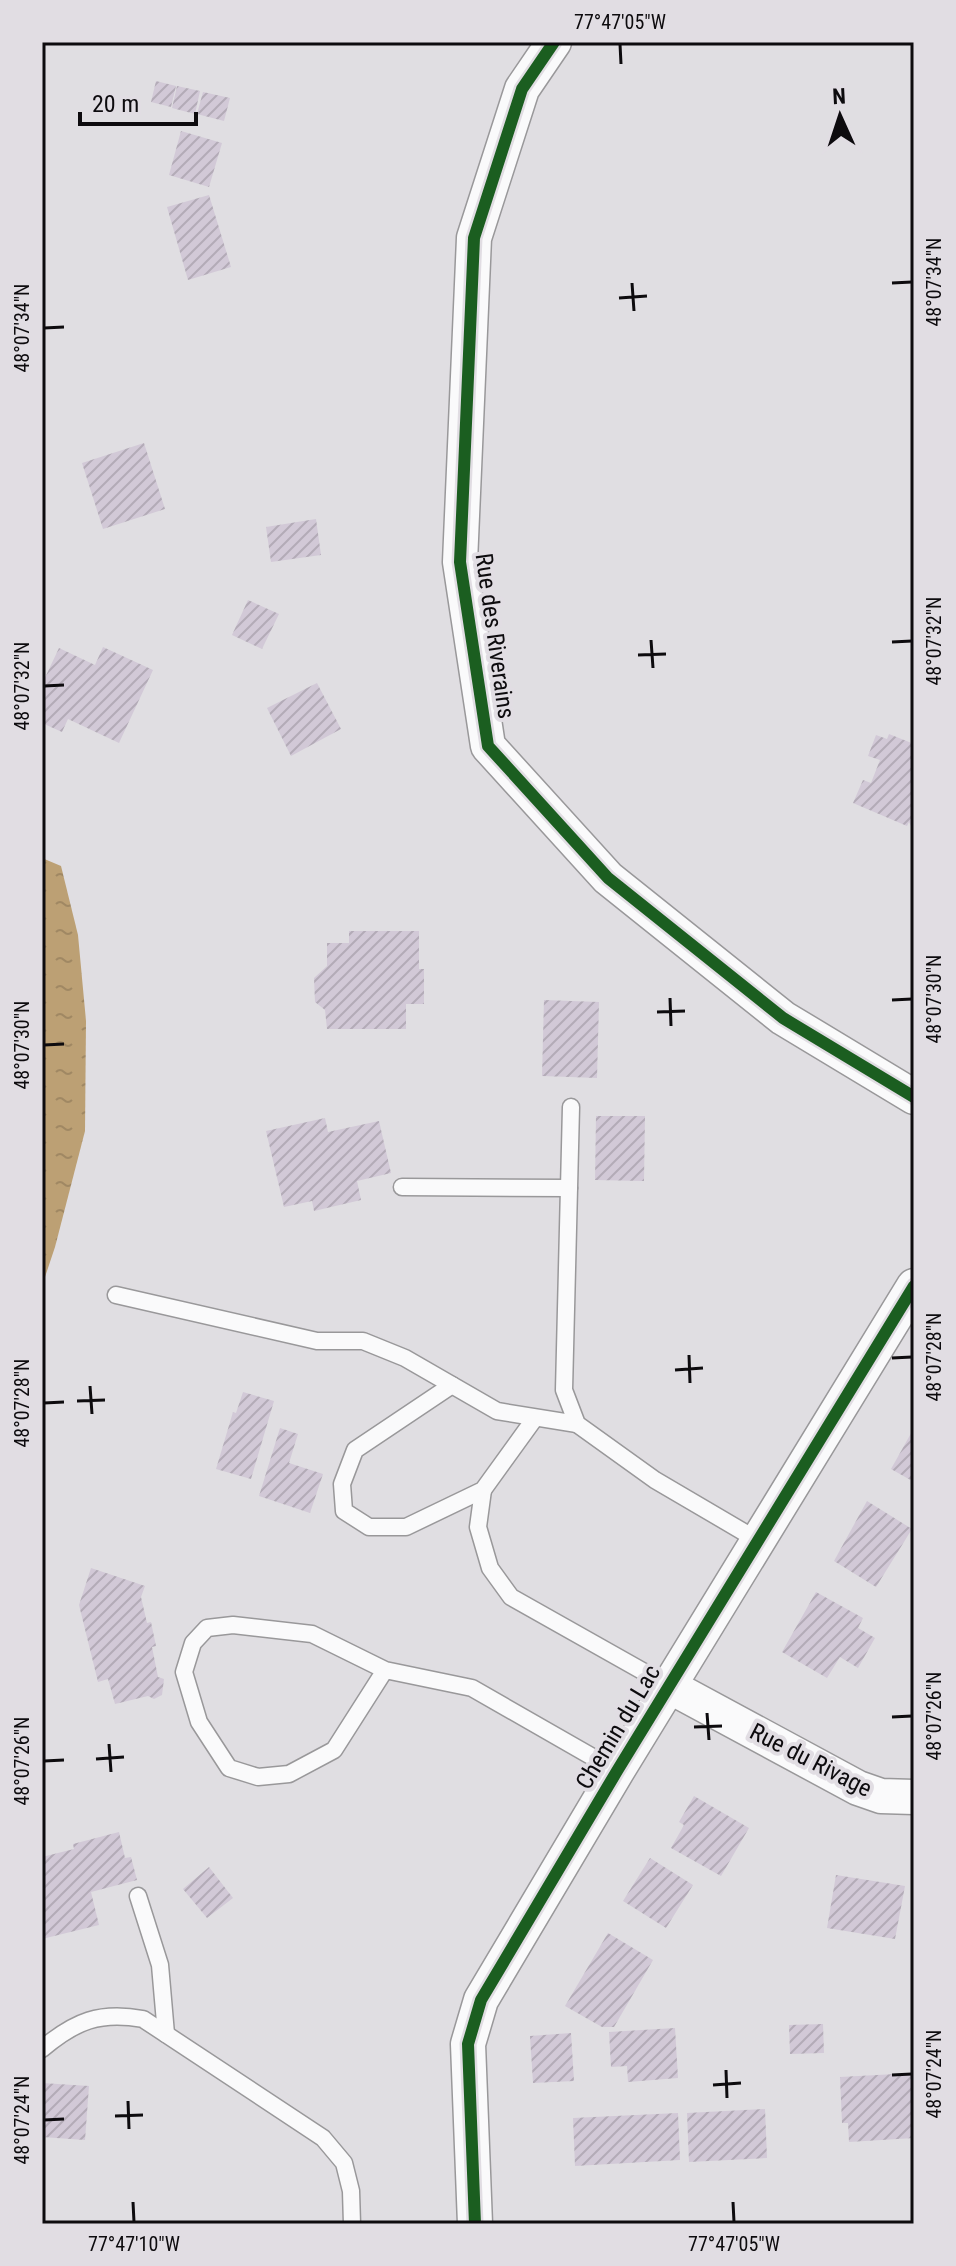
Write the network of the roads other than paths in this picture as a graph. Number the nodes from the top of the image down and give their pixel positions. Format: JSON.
{"nodes":[{"id":1,"x":554,"y":42,"type":"edge"},
{"id":2,"x":914,"y":1097,"type":"edge"},
{"id":3,"x":571,"y":1107,"type":"dead end"},
{"id":4,"x":402,"y":1187,"type":"dead end"},
{"id":5,"x":569,"y":1188,"type":"junction"},
{"id":6,"x":914,"y":1286,"type":"edge"},
{"id":7,"x":116,"y":1295,"type":"dead end"},
{"id":8,"x":452,"y":1385,"type":"junction"},
{"id":9,"x":535,"y":1418,"type":"junction"},
{"id":10,"x":577,"y":1424,"type":"junction"},
{"id":11,"x":483,"y":1490,"type":"junction"},
{"id":12,"x":759,"y":1541,"type":"junction"},
{"id":13,"x":385,"y":1670,"type":"junction"},
{"id":14,"x":669,"y":1686,"type":"junction"},
{"id":15,"x":617,"y":1771,"type":"junction"},
{"id":16,"x":914,"y":1797,"type":"edge"},
{"id":17,"x":138,"y":1896,"type":"dead end"},
{"id":18,"x":166,"y":2034,"type":"junction"},
{"id":19,"x":42,"y":2049,"type":"edge"},
{"id":20,"x":352,"y":2224,"type":"edge"},
{"id":21,"x":475,"y":2224,"type":"edge"}],
"edges":[{"from":1,"to":2,"type":"street","name":"Rue des Riverains"},
{"from":3,"to":5,"type":"lane"},
{"from":4,"to":5,"type":"lane"},
{"from":5,"to":10,"type":"lane"},
{"from":6,"to":12,"type":"street","name":"Chemin du Lac"},
{"from":7,"to":8,"type":"lane"},
{"from":8,"to":9,"type":"lane"},
{"from":8,"to":11,"type":"lane"},
{"from":9,"to":10,"type":"lane"},
{"from":9,"to":11,"type":"lane"},
{"from":10,"to":12,"type":"lane"},
{"from":11,"to":14,"type":"lane"},
{"from":12,"to":14,"type":"street","name":"Chemin du Lac"},
{"from":13,"to":13,"type":"lane"},
{"from":13,"to":15,"type":"lane"},
{"from":14,"to":15,"type":"street","name":"Chemin du Lac"},
{"from":14,"to":16,"type":"street","name":"Rue du Rivage"},
{"from":15,"to":21,"type":"street","name":"Chemin du Lac"},
{"from":17,"to":18,"type":"lane"},
{"from":18,"to":19,"type":"lane"},
{"from":18,"to":20,"type":"lane"}]}
